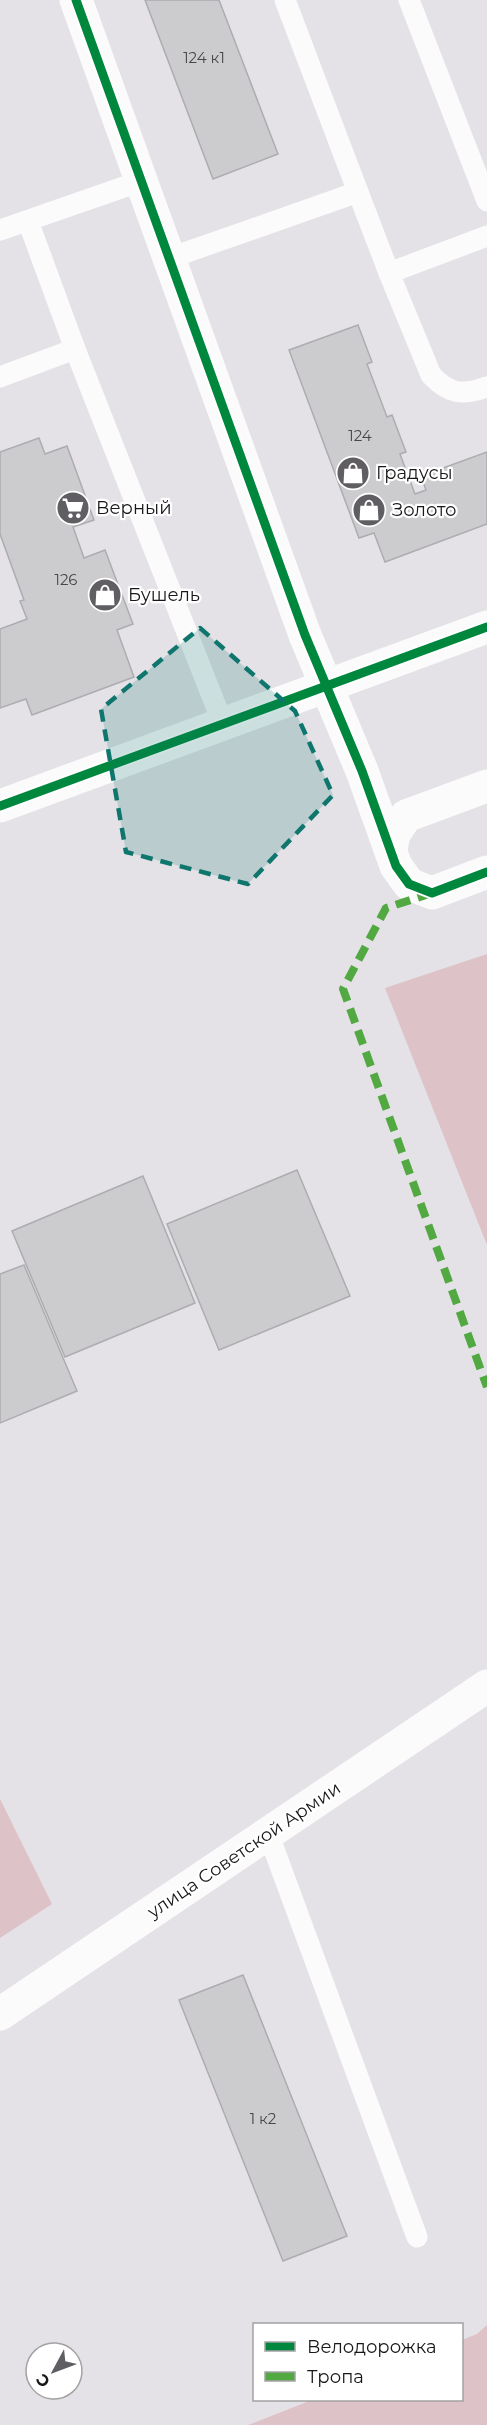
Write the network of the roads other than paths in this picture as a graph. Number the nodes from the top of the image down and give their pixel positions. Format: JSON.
{"nodes":[{"id":1,"x":76,"y":0,"type":"edge"},
{"id":2,"x":285,"y":0,"type":"edge"},
{"id":3,"x":409,"y":0,"type":"edge"},
{"id":4,"x":141,"y":181,"type":"junction"},
{"id":5,"x":358,"y":192,"type":"junction"},
{"id":6,"x":487,"y":201,"type":"edge"},
{"id":7,"x":28,"y":220,"type":"junction"},
{"id":8,"x":0,"y":230,"type":"edge"},
{"id":9,"x":487,"y":236,"type":"edge"},
{"id":10,"x":170,"y":258,"type":"junction"},
{"id":11,"x":390,"y":273,"type":"junction"},
{"id":12,"x":75,"y":349,"type":"junction"},
{"id":13,"x":0,"y":377,"type":"edge"},
{"id":14,"x":487,"y":387,"type":"edge"},
{"id":15,"x":487,"y":627,"type":"edge"},
{"id":16,"x":328,"y":686,"type":"junction"},
{"id":17,"x":223,"y":724,"type":"junction"},
{"id":18,"x":487,"y":786,"type":"edge"},
{"id":19,"x":0,"y":806,"type":"edge"},
{"id":20,"x":391,"y":849,"type":"junction"},
{"id":21,"x":487,"y":872,"type":"edge"},
{"id":22,"x":487,"y":1686,"type":"edge"},
{"id":23,"x":268,"y":1833,"type":"junction"},
{"id":24,"x":0,"y":2013,"type":"edge"},
{"id":25,"x":417,"y":2237,"type":"dead end"}],
"edges":[{"from":1,"to":4,"type":"street"},
{"from":2,"to":5,"type":"lane"},
{"from":3,"to":6,"type":"lane"},
{"from":4,"to":7,"type":"lane"},
{"from":4,"to":10,"type":"street"},
{"from":5,"to":10,"type":"lane"},
{"from":5,"to":11,"type":"lane"},
{"from":7,"to":8,"type":"lane"},
{"from":7,"to":12,"type":"lane"},
{"from":9,"to":11,"type":"lane"},
{"from":10,"to":16,"type":"street"},
{"from":11,"to":14,"type":"lane"},
{"from":12,"to":13,"type":"lane"},
{"from":12,"to":17,"type":"lane"},
{"from":15,"to":16,"type":"street"},
{"from":16,"to":17,"type":"street"},
{"from":16,"to":20,"type":"street"},
{"from":17,"to":19,"type":"street"},
{"from":18,"to":20,"type":"street"},
{"from":20,"to":21,"type":"street"},
{"from":22,"to":23,"type":"street","name":"улица Советской Армии"},
{"from":23,"to":24,"type":"street","name":"улица Советской Армии"},
{"from":23,"to":25,"type":"lane"}]}
